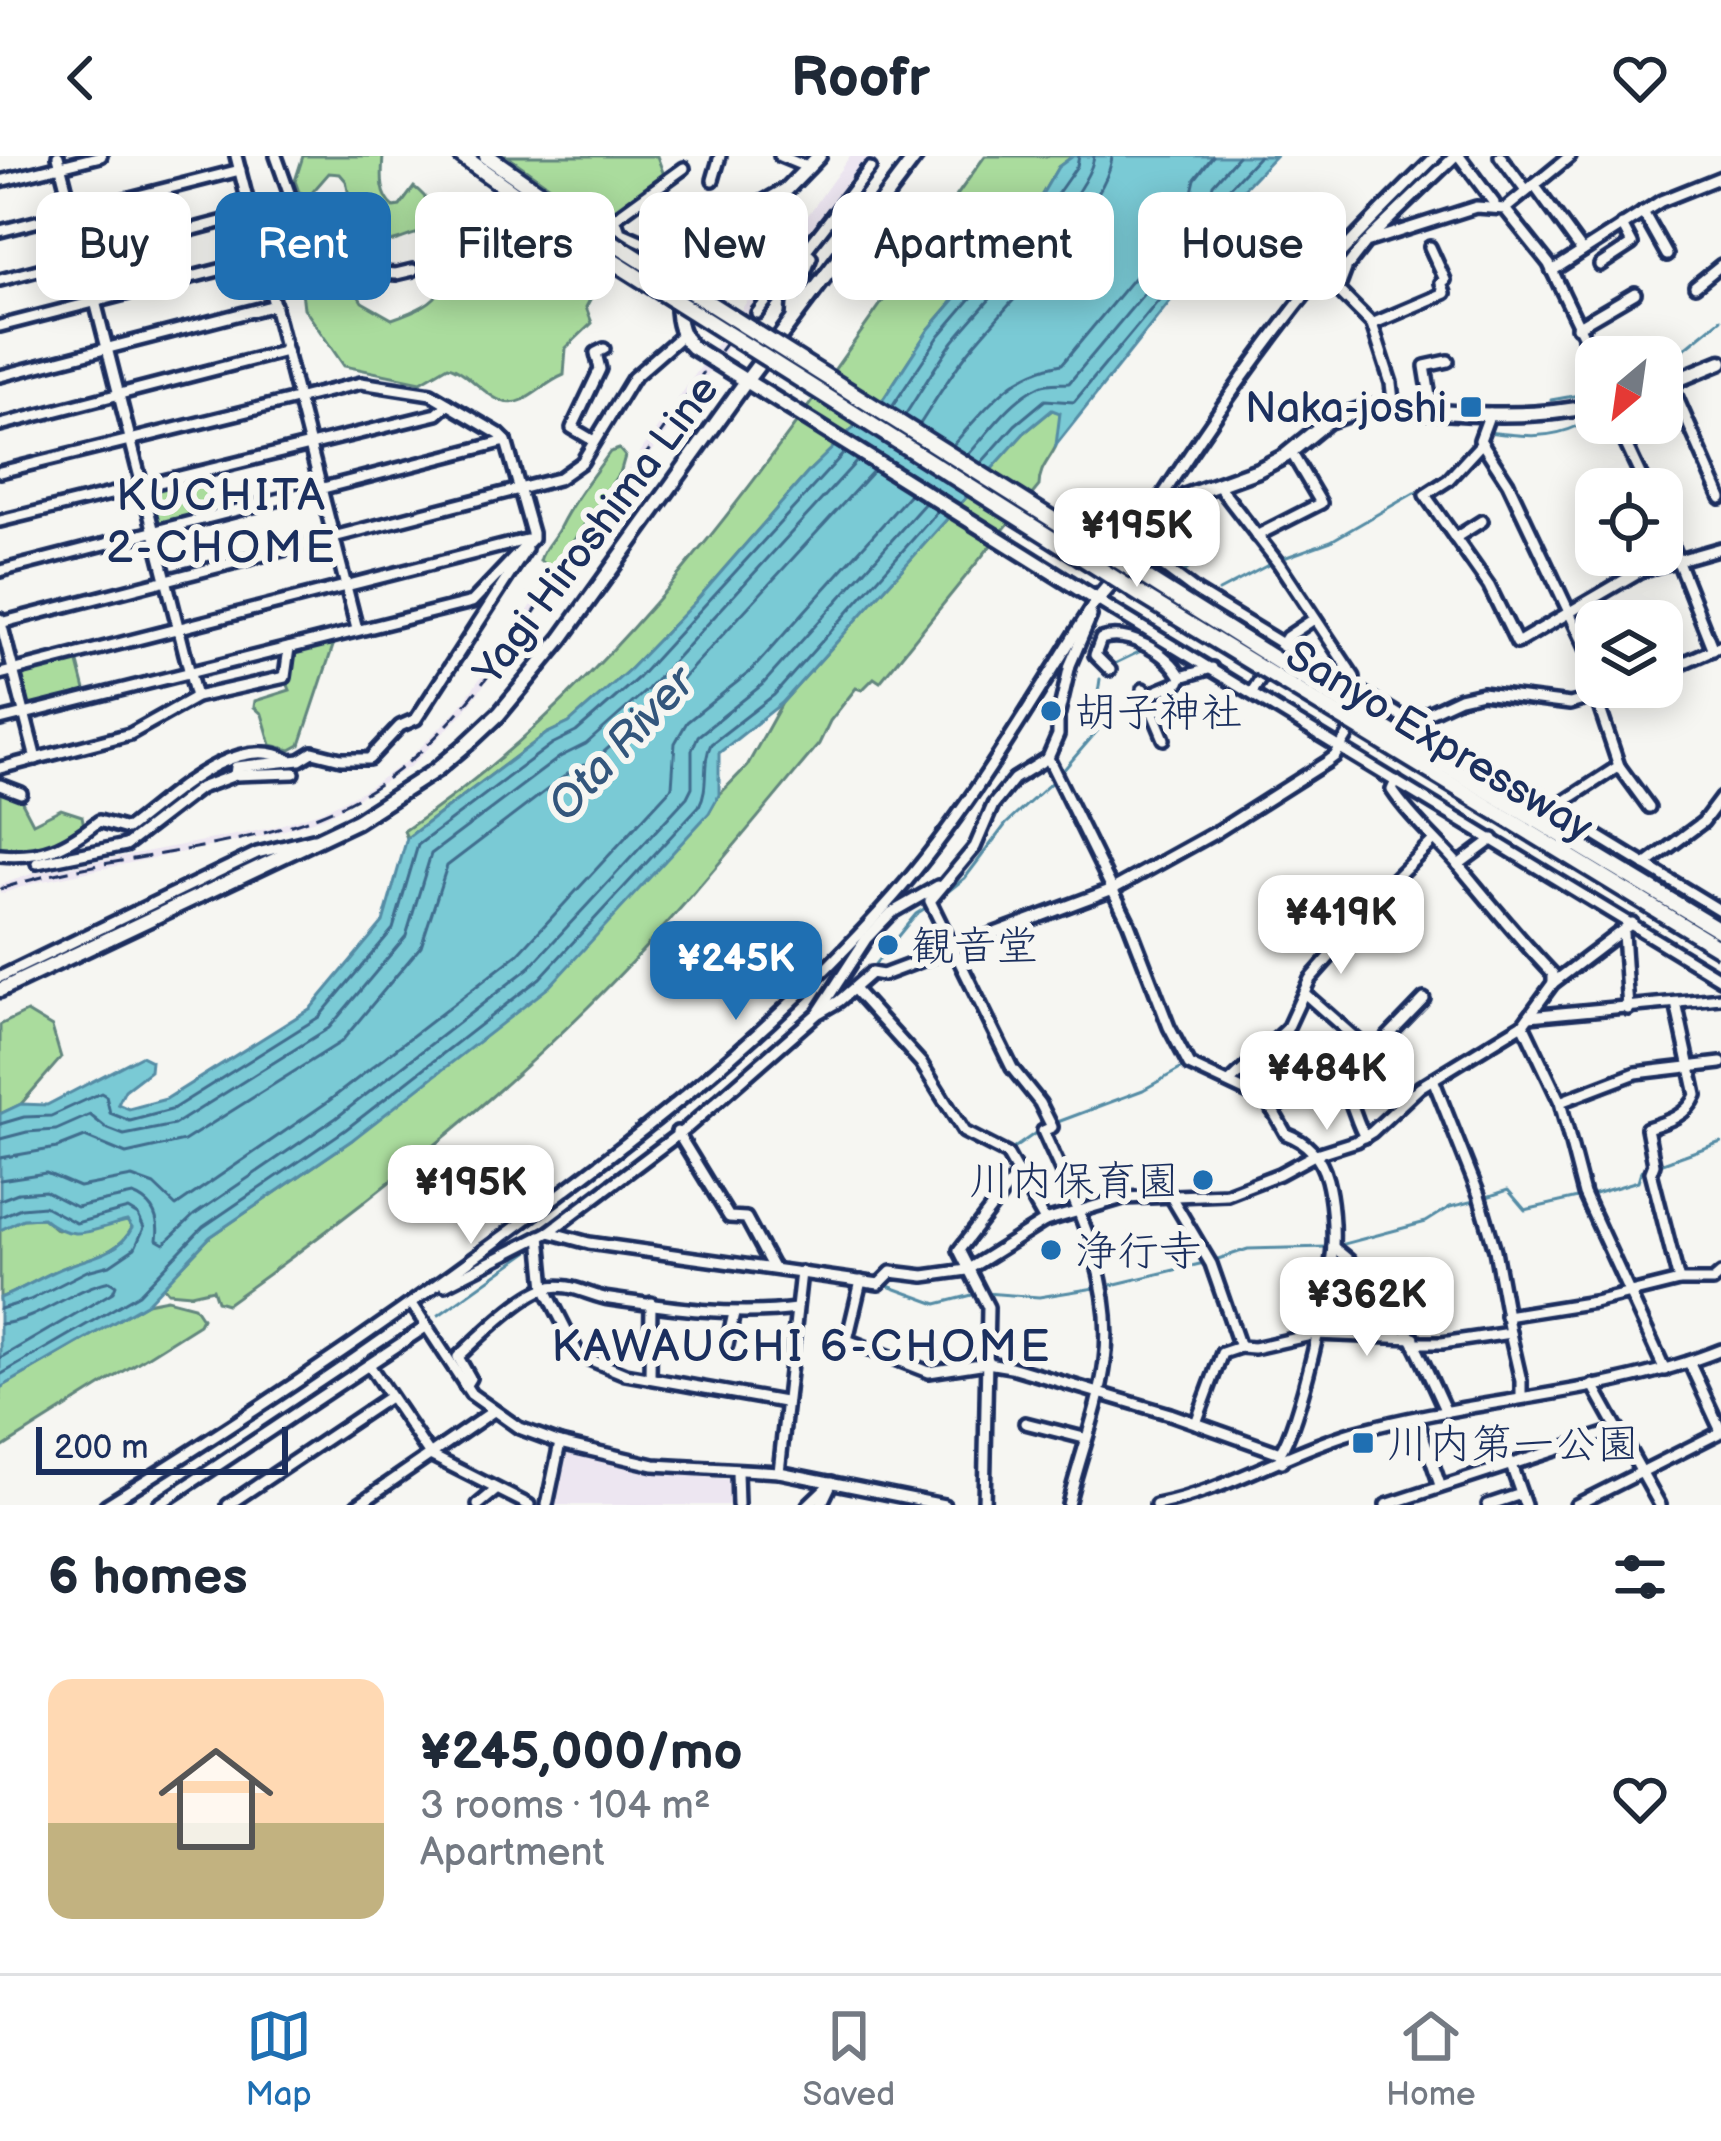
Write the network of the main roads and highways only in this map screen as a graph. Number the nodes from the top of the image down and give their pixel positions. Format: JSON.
{"nodes":[{"id":1,"x":462,"y":156,"type":"edge"},
{"id":2,"x":487,"y":156,"type":"edge"},
{"id":3,"x":819,"y":156,"type":"edge"},
{"id":4,"x":916,"y":156,"type":"edge"},
{"id":5,"x":519,"y":192,"type":"edge"},
{"id":6,"x":532,"y":192,"type":"edge"},
{"id":7,"x":615,"y":253,"type":"edge"},
{"id":8,"x":615,"y":254,"type":"edge"},
{"id":9,"x":1721,"y":362,"type":"edge"},
{"id":10,"x":1683,"y":378,"type":"edge"},
{"id":11,"x":752,"y":383,"type":"junction"},
{"id":12,"x":1575,"y":410,"type":"edge"},
{"id":13,"x":1721,"y":931,"type":"edge"},
{"id":14,"x":1721,"y":949,"type":"edge"},
{"id":15,"x":0,"y":990,"type":"edge"}],
"edges":[{"from":1,"to":5,"type":"highway","name":"Sanyo Expressway"},
{"from":2,"to":6,"type":"highway","name":"Sanyo Expressway"},
{"from":3,"to":11,"type":"main road"},
{"from":4,"to":11,"type":"main road","name":"Yagi Hiroshima Line"},
{"from":7,"to":13,"type":"highway","name":"Sanyo Expressway","bridge":true},
{"from":8,"to":14,"type":"highway","name":"Sanyo Expressway","bridge":true},
{"from":9,"to":10,"type":"main road"},
{"from":11,"to":12,"type":"main road"},
{"from":11,"to":15,"type":"main road","name":"Yagi Hiroshima Line"}]}
